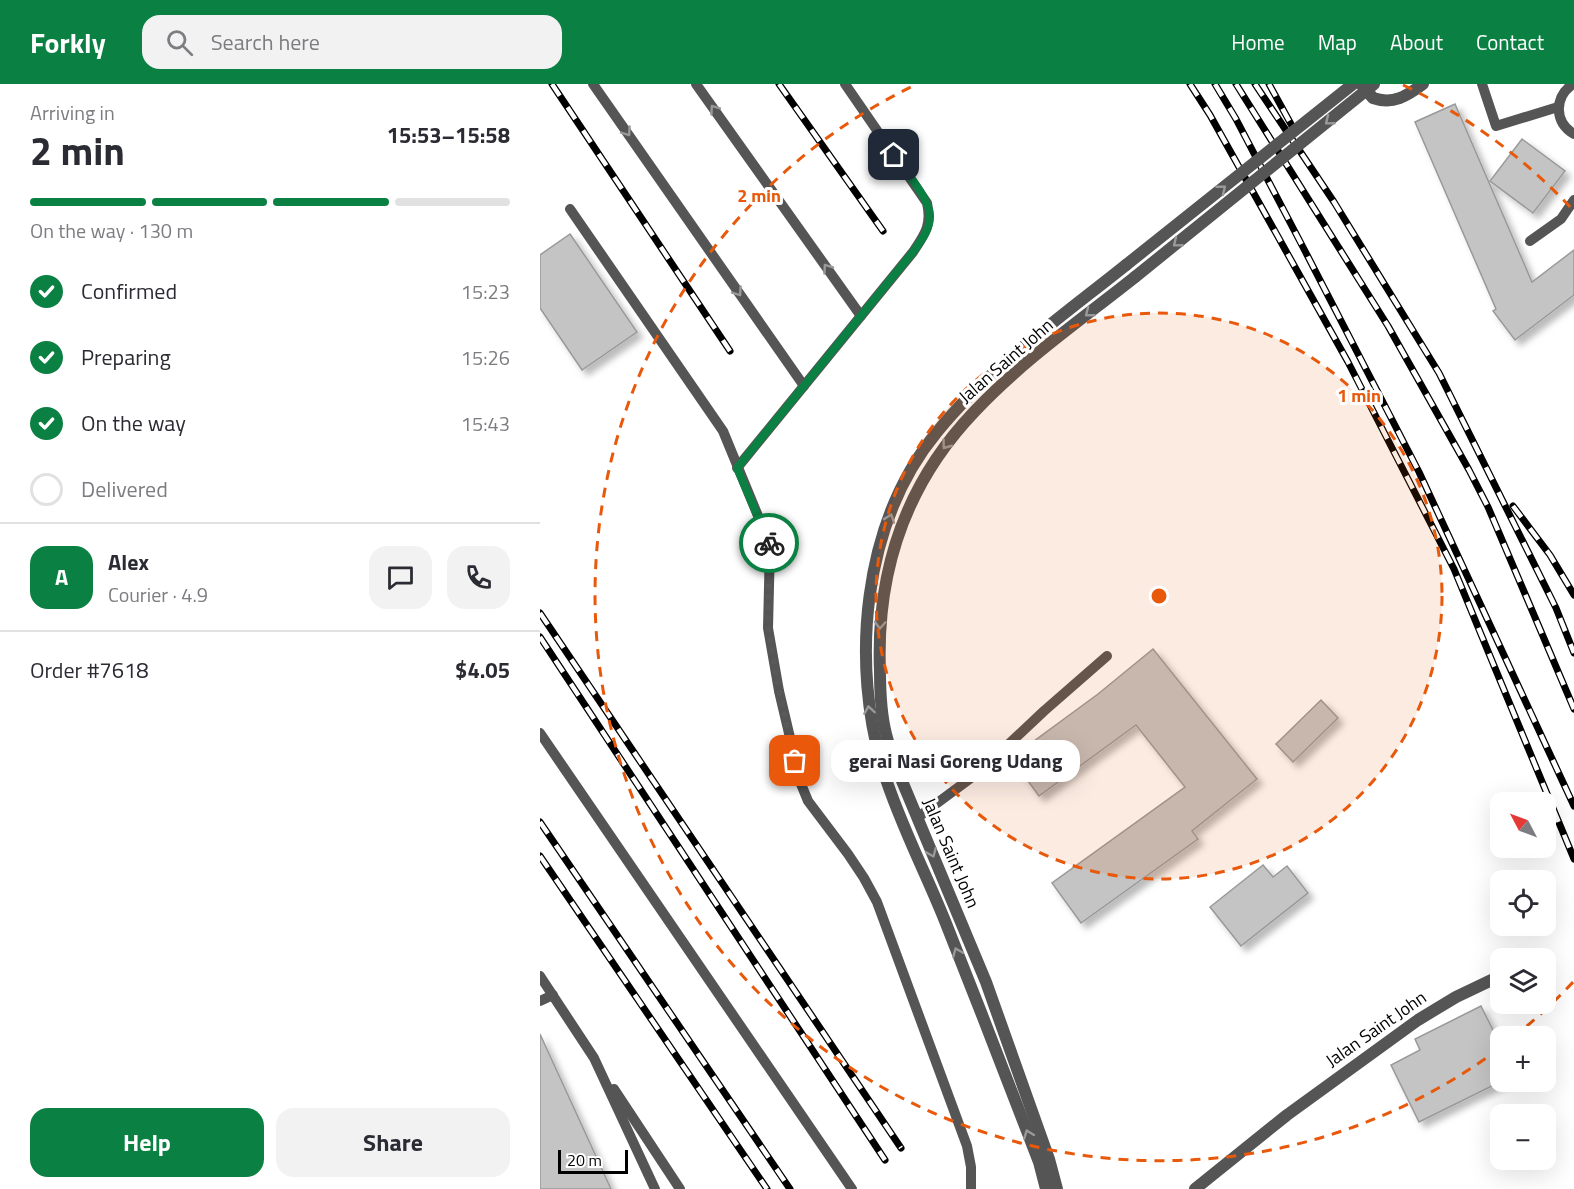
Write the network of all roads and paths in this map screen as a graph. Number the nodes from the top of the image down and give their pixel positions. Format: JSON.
{"nodes":[{"id":1,"x":593,"y":84,"type":"edge"},
{"id":2,"x":696,"y":84,"type":"edge"},
{"id":3,"x":845,"y":84,"type":"edge"},
{"id":4,"x":1353,"y":84,"type":"edge"},
{"id":5,"x":1361,"y":84,"type":"edge"},
{"id":6,"x":1374,"y":84,"type":"edge"},
{"id":7,"x":1423,"y":84,"type":"edge"},
{"id":8,"x":1482,"y":84,"type":"edge"},
{"id":9,"x":1573,"y":84,"type":"edge"},
{"id":10,"x":1558,"y":107,"type":"junction"},
{"id":11,"x":1574,"y":134,"type":"edge"},
{"id":12,"x":1574,"y":200,"type":"edge"},
{"id":13,"x":570,"y":208,"type":"dead end"},
{"id":14,"x":1530,"y":241,"type":"dead end"},
{"id":15,"x":861,"y":316,"type":"junction"},
{"id":16,"x":804,"y":386,"type":"junction"},
{"id":17,"x":737,"y":468,"type":"junction"},
{"id":18,"x":1107,"y":656,"type":"dead end"},
{"id":19,"x":540,"y":733,"type":"edge"},
{"id":20,"x":917,"y":818,"type":"junction"},
{"id":21,"x":540,"y":976,"type":"edge"},
{"id":22,"x":1490,"y":981,"type":"edge"},
{"id":23,"x":553,"y":995,"type":"junction"},
{"id":24,"x":540,"y":1001,"type":"edge"},
{"id":25,"x":594,"y":1058,"type":"junction"},
{"id":26,"x":655,"y":1189,"type":"edge"},
{"id":27,"x":680,"y":1189,"type":"edge"},
{"id":28,"x":852,"y":1189,"type":"edge"},
{"id":29,"x":972,"y":1189,"type":"edge"},
{"id":30,"x":1046,"y":1189,"type":"edge"},
{"id":31,"x":1057,"y":1189,"type":"edge"},
{"id":32,"x":1195,"y":1189,"type":"edge"}],
"edges":[{"from":1,"to":16,"type":"lane","one_way":true},
{"from":15,"to":2,"type":"lane","one_way":true},
{"from":3,"to":15,"type":"lane"},
{"from":30,"to":4,"type":"street","name":"Jalan Saint John","one_way":true,"bridge":true},
{"from":5,"to":7,"type":"street"},
{"from":6,"to":20,"type":"street","name":"Jalan Saint John","one_way":true,"bridge":true},
{"from":8,"to":10,"type":"lane"},
{"from":9,"to":10,"type":"lane"},
{"from":10,"to":11,"type":"lane"},
{"from":12,"to":14,"type":"lane"},
{"from":13,"to":17,"type":"lane"},
{"from":15,"to":16,"type":"lane"},
{"from":16,"to":17,"type":"lane"},
{"from":17,"to":29,"type":"lane"},
{"from":18,"to":20,"type":"lane"},
{"from":19,"to":28,"type":"lane"},
{"from":20,"to":31,"type":"street","name":"Jalan Saint John","one_way":true},
{"from":21,"to":23,"type":"lane"},
{"from":22,"to":32,"type":"street","name":"Jalan Saint John"},
{"from":23,"to":24,"type":"lane"},
{"from":23,"to":25,"type":"lane"},
{"from":25,"to":26,"type":"lane"},
{"from":25,"to":27,"type":"lane"}]}
